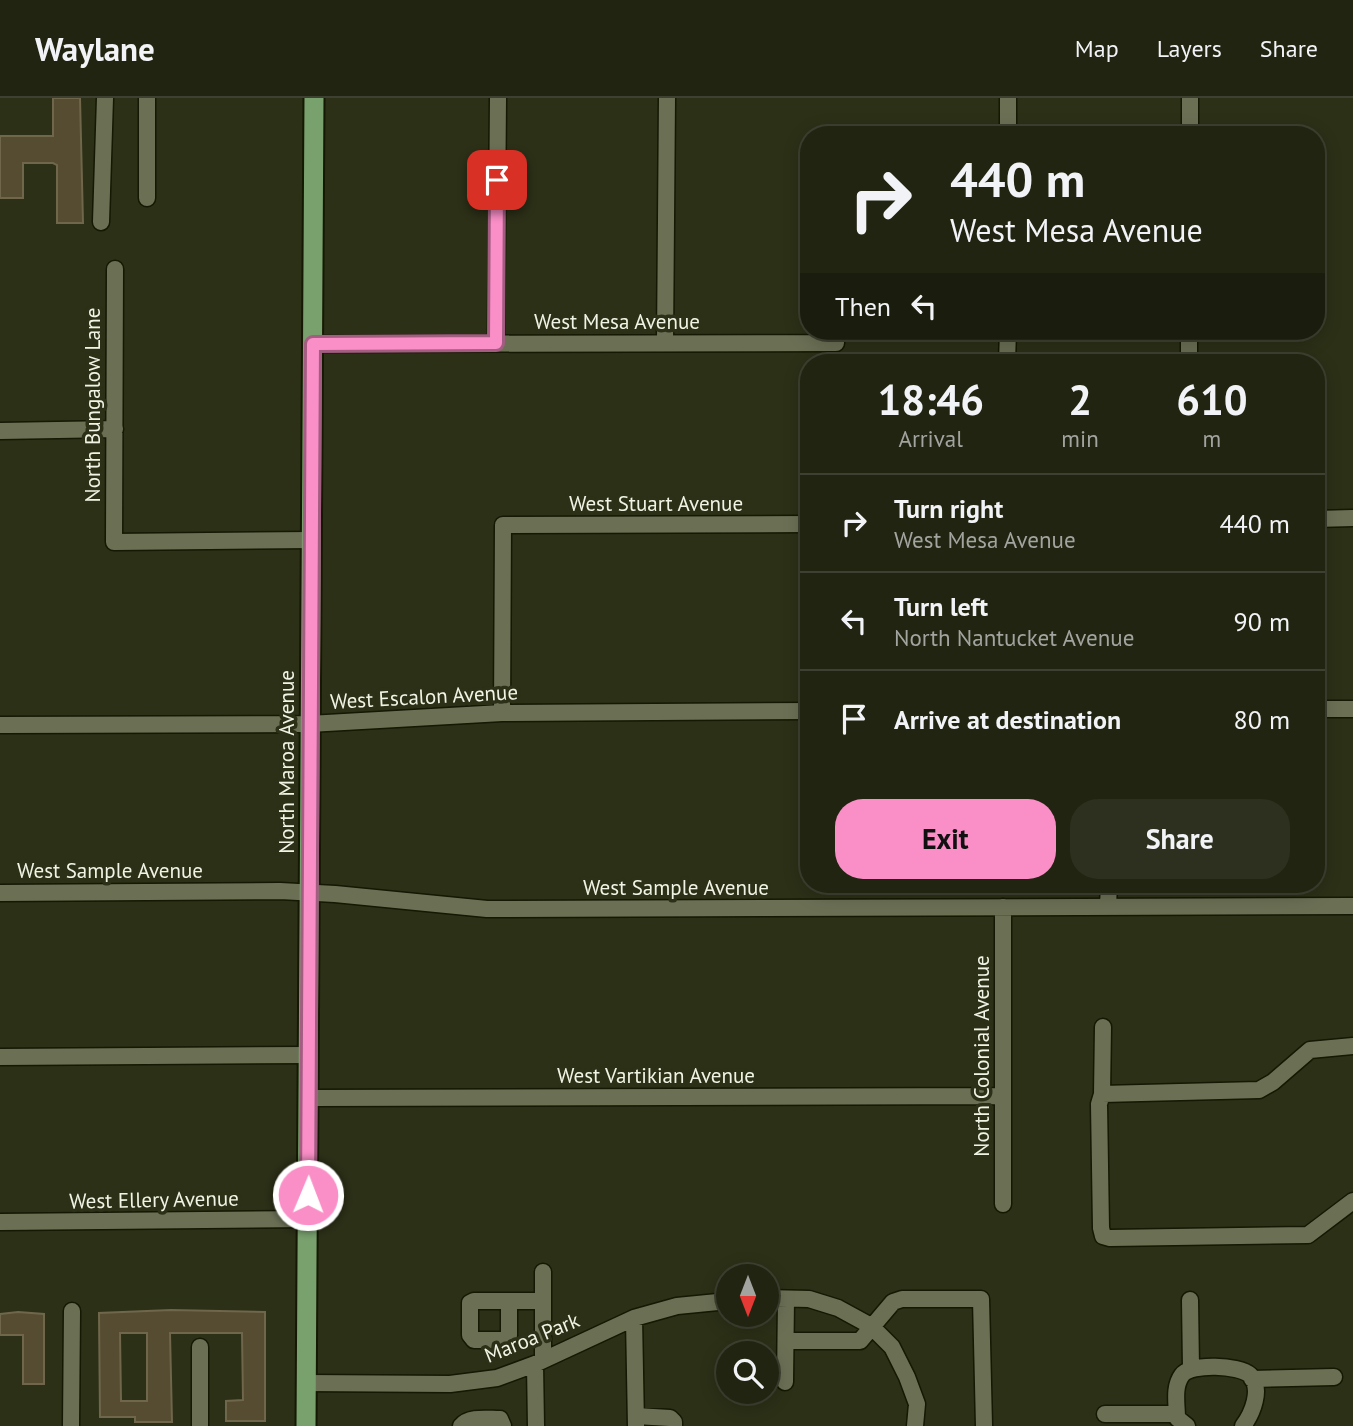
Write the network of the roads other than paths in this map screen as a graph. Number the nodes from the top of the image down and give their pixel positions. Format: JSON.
{"nodes":[{"id":1,"x":105,"y":98,"type":"edge"},
{"id":2,"x":147,"y":98,"type":"edge"},
{"id":3,"x":314,"y":98,"type":"edge"},
{"id":4,"x":498,"y":98,"type":"edge"},
{"id":5,"x":667,"y":98,"type":"edge"},
{"id":6,"x":1008,"y":98,"type":"edge"},
{"id":7,"x":1190,"y":98,"type":"edge"},
{"id":8,"x":1008,"y":126,"type":"edge"},
{"id":9,"x":1190,"y":126,"type":"edge"},
{"id":10,"x":147,"y":198,"type":"dead end"},
{"id":11,"x":101,"y":222,"type":"dead end"},
{"id":12,"x":115,"y":269,"type":"dead end"},
{"id":13,"x":800,"y":338,"type":"edge"},
{"id":14,"x":496,"y":343,"type":"junction"},
{"id":15,"x":665,"y":343,"type":"junction"},
{"id":16,"x":313,"y":344,"type":"junction"},
{"id":17,"x":114,"y":429,"type":"junction"},
{"id":18,"x":0,"y":431,"type":"edge"},
{"id":19,"x":1353,"y":518,"type":"edge"},
{"id":20,"x":1325,"y":519,"type":"edge"},
{"id":21,"x":800,"y":524,"type":"edge"},
{"id":22,"x":312,"y":540,"type":"junction"},
{"id":23,"x":1325,"y":709,"type":"edge"},
{"id":24,"x":1353,"y":709,"type":"edge"},
{"id":25,"x":800,"y":711,"type":"edge"},
{"id":26,"x":502,"y":713,"type":"junction"},
{"id":27,"x":309,"y":724,"type":"junction"},
{"id":28,"x":0,"y":725,"type":"edge"},
{"id":29,"x":309,"y":892,"type":"junction"},
{"id":30,"x":0,"y":893,"type":"edge"},
{"id":31,"x":1109,"y":893,"type":"edge"},
{"id":32,"x":1108,"y":906,"type":"junction"},
{"id":33,"x":1353,"y":906,"type":"edge"},
{"id":34,"x":1003,"y":907,"type":"junction"},
{"id":35,"x":1102,"y":1027,"type":"dead end"},
{"id":36,"x":1353,"y":1046,"type":"edge"},
{"id":37,"x":309,"y":1055,"type":"junction"},
{"id":38,"x":0,"y":1057,"type":"edge"},
{"id":39,"x":1102,"y":1094,"type":"junction"},
{"id":40,"x":1002,"y":1096,"type":"junction"},
{"id":41,"x":309,"y":1098,"type":"junction"},
{"id":42,"x":1353,"y":1201,"type":"edge"},
{"id":43,"x":1003,"y":1205,"type":"dead end"},
{"id":44,"x":307,"y":1219,"type":"junction"},
{"id":45,"x":0,"y":1222,"type":"edge"},
{"id":46,"x":543,"y":1272,"type":"dead end"},
{"id":47,"x":779,"y":1299,"type":"edge"},
{"id":48,"x":786,"y":1299,"type":"junction"},
{"id":49,"x":1190,"y":1300,"type":"dead end"},
{"id":50,"x":509,"y":1301,"type":"dead end"},
{"id":51,"x":543,"y":1301,"type":"junction"},
{"id":52,"x":716,"y":1302,"type":"edge"},
{"id":53,"x":72,"y":1311,"type":"dead end"},
{"id":54,"x":634,"y":1318,"type":"junction"},
{"id":55,"x":871,"y":1326,"type":"junction"},
{"id":56,"x":786,"y":1341,"type":"junction"},
{"id":57,"x":200,"y":1348,"type":"dead end"},
{"id":58,"x":539,"y":1362,"type":"junction"},
{"id":59,"x":1191,"y":1368,"type":"junction"},
{"id":60,"x":1334,"y":1377,"type":"dead end"},
{"id":61,"x":1252,"y":1380,"type":"junction"},
{"id":62,"x":785,"y":1382,"type":"dead end"},
{"id":63,"x":305,"y":1383,"type":"junction"},
{"id":64,"x":1105,"y":1414,"type":"dead end"},
{"id":65,"x":1182,"y":1420,"type":"edge"},
{"id":66,"x":636,"y":1421,"type":"edge"},
{"id":67,"x":71,"y":1426,"type":"edge"},
{"id":68,"x":200,"y":1426,"type":"edge"},
{"id":69,"x":306,"y":1426,"type":"edge"},
{"id":70,"x":461,"y":1426,"type":"edge"},
{"id":71,"x":503,"y":1426,"type":"edge"},
{"id":72,"x":536,"y":1426,"type":"edge"},
{"id":73,"x":674,"y":1426,"type":"edge"},
{"id":74,"x":915,"y":1426,"type":"edge"},
{"id":75,"x":984,"y":1426,"type":"edge"},
{"id":76,"x":1242,"y":1426,"type":"edge"}],
"edges":[{"from":1,"to":11,"type":"street"},
{"from":2,"to":10,"type":"street"},
{"from":3,"to":16,"type":"main road","name":"North Maroa Avenue"},
{"from":4,"to":14,"type":"street"},
{"from":5,"to":15,"type":"street"},
{"from":6,"to":8,"type":"street"},
{"from":7,"to":9,"type":"street"},
{"from":12,"to":17,"type":"street","name":"North Bungalow Lane"},
{"from":13,"to":15,"type":"street","name":"West Mesa Avenue"},
{"from":14,"to":15,"type":"street","name":"West Mesa Avenue"},
{"from":14,"to":16,"type":"street","name":"West Mesa Avenue"},
{"from":16,"to":22,"type":"main road","name":"North Maroa Avenue"},
{"from":17,"to":18,"type":"street"},
{"from":17,"to":22,"type":"street","name":"North Bungalow Lane"},
{"from":19,"to":20,"type":"street"},
{"from":21,"to":26,"type":"street","name":"West Stuart Avenue"},
{"from":22,"to":27,"type":"main road","name":"North Maroa Avenue"},
{"from":23,"to":24,"type":"street"},
{"from":25,"to":26,"type":"street","name":"West Escalon Avenue"},
{"from":26,"to":27,"type":"street","name":"West Escalon Avenue"},
{"from":27,"to":28,"type":"street","name":"West Escalon Avenue"},
{"from":27,"to":29,"type":"main road","name":"North Maroa Avenue"},
{"from":29,"to":30,"type":"street","name":"West Sample Avenue"},
{"from":29,"to":34,"type":"street","name":"West Sample Avenue"},
{"from":29,"to":37,"type":"main road","name":"North Maroa Avenue"},
{"from":31,"to":32,"type":"street"},
{"from":32,"to":33,"type":"street","name":"West Sample Avenue"},
{"from":32,"to":34,"type":"street","name":"West Sample Avenue"},
{"from":34,"to":40,"type":"street","name":"North Colonial Avenue"},
{"from":35,"to":39,"type":"street"},
{"from":36,"to":39,"type":"street"},
{"from":37,"to":38,"type":"street"},
{"from":37,"to":41,"type":"main road","name":"North Maroa Avenue"},
{"from":39,"to":42,"type":"street"},
{"from":40,"to":41,"type":"street","name":"West Vartikian Avenue"},
{"from":40,"to":43,"type":"street","name":"North Colonial Avenue"},
{"from":41,"to":44,"type":"main road","name":"North Maroa Avenue"},
{"from":44,"to":45,"type":"street","name":"West Ellery Avenue"},
{"from":44,"to":63,"type":"main road","name":"North Maroa Avenue"},
{"from":46,"to":51,"type":"street"},
{"from":47,"to":48,"type":"street"},
{"from":48,"to":55,"type":"street"},
{"from":48,"to":56,"type":"street"},
{"from":49,"to":59,"type":"street"},
{"from":50,"to":51,"type":"street"},
{"from":51,"to":58,"type":"street"},
{"from":52,"to":54,"type":"street","name":"Maroa Park"},
{"from":53,"to":67,"type":"street"},
{"from":54,"to":58,"type":"street","name":"Maroa Park"},
{"from":54,"to":66,"type":"street"},
{"from":55,"to":56,"type":"street"},
{"from":55,"to":74,"type":"street"},
{"from":55,"to":75,"type":"street"},
{"from":56,"to":62,"type":"street"},
{"from":57,"to":68,"type":"street"},
{"from":58,"to":63,"type":"street","name":"Maroa Park"},
{"from":58,"to":72,"type":"street"},
{"from":59,"to":61,"type":"street"},
{"from":59,"to":65,"type":"street"},
{"from":60,"to":61,"type":"street"},
{"from":61,"to":76,"type":"street"},
{"from":63,"to":69,"type":"main road","name":"North Maroa Avenue"},
{"from":64,"to":65,"type":"street"},
{"from":66,"to":73,"type":"street"},
{"from":70,"to":71,"type":"street"}]}
